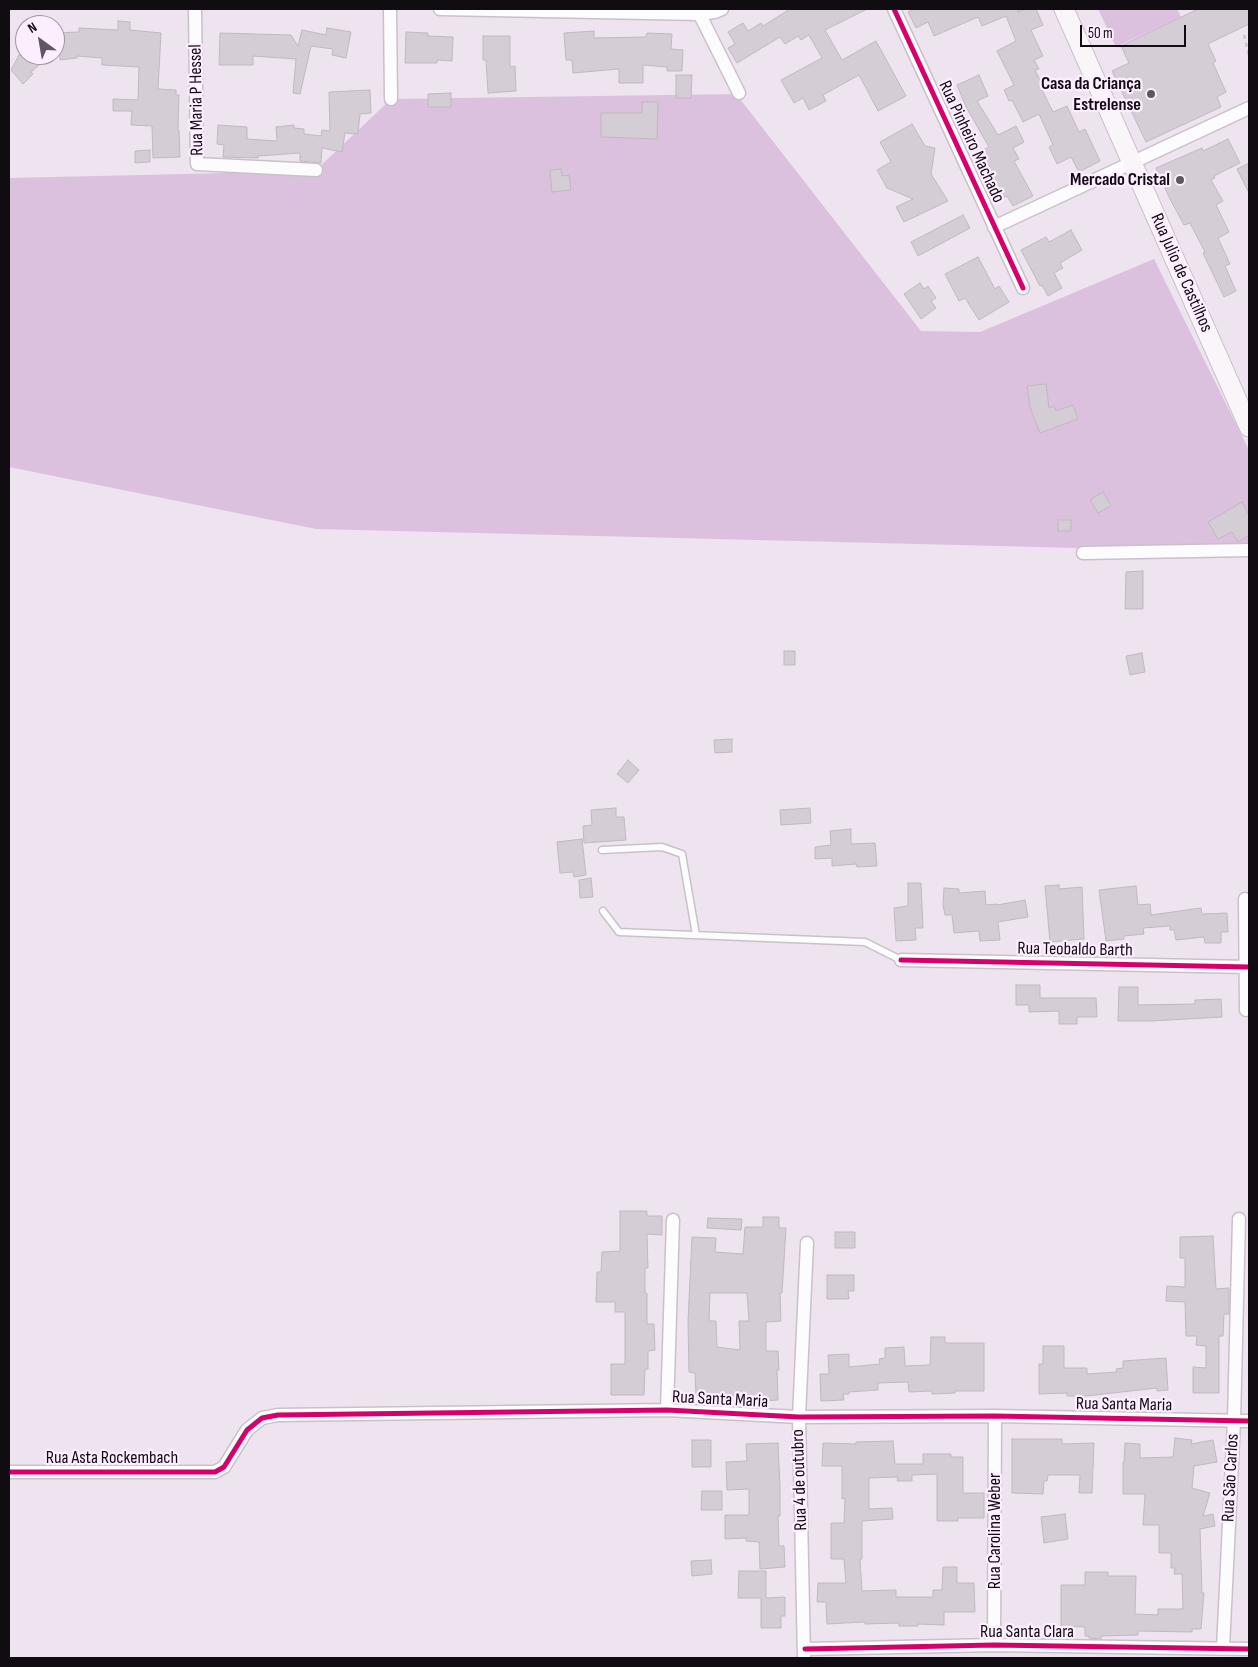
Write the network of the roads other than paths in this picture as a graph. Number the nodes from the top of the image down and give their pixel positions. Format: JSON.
{"nodes":[{"id":1,"x":196,"y":9,"type":"edge"},
{"id":2,"x":390,"y":9,"type":"edge"},
{"id":3,"x":440,"y":9,"type":"edge"},
{"id":4,"x":722,"y":9,"type":"edge"},
{"id":5,"x":894,"y":9,"type":"edge"},
{"id":6,"x":1064,"y":9,"type":"edge"},
{"id":7,"x":698,"y":11,"type":"edge"},
{"id":8,"x":739,"y":93,"type":"dead end"},
{"id":9,"x":391,"y":99,"type":"dead end"},
{"id":10,"x":1249,"y":108,"type":"edge"},
{"id":11,"x":1132,"y":164,"type":"junction"},
{"id":12,"x":316,"y":170,"type":"dead end"},
{"id":13,"x":994,"y":226,"type":"junction"},
{"id":14,"x":1022,"y":288,"type":"dead end"},
{"id":15,"x":1249,"y":427,"type":"edge"},
{"id":16,"x":1249,"y":550,"type":"edge"},
{"id":17,"x":1083,"y":553,"type":"dead end"},
{"id":18,"x":602,"y":850,"type":"dead end"},
{"id":19,"x":1245,"y":899,"type":"dead end"},
{"id":20,"x":603,"y":911,"type":"dead end"},
{"id":21,"x":696,"y":936,"type":"junction"},
{"id":22,"x":901,"y":960,"type":"joint"},
{"id":23,"x":1248,"y":967,"type":"edge"},
{"id":24,"x":1246,"y":1010,"type":"dead end"},
{"id":25,"x":1239,"y":1219,"type":"dead end"},
{"id":26,"x":672,"y":1220,"type":"dead end"},
{"id":27,"x":807,"y":1243,"type":"dead end"},
{"id":28,"x":667,"y":1410,"type":"junction"},
{"id":29,"x":995,"y":1416,"type":"junction"},
{"id":30,"x":799,"y":1417,"type":"junction"},
{"id":31,"x":1234,"y":1421,"type":"junction"},
{"id":32,"x":1249,"y":1421,"type":"edge"},
{"id":33,"x":9,"y":1472,"type":"edge"},
{"id":34,"x":215,"y":1472,"type":"joint"},
{"id":35,"x":994,"y":1646,"type":"junction"},
{"id":36,"x":1224,"y":1648,"type":"junction"},
{"id":37,"x":1249,"y":1649,"type":"edge"},
{"id":38,"x":804,"y":1654,"type":"edge"}],
"edges":[{"from":1,"to":12,"type":"street","name":"Rua Maria P Hessel"},
{"from":2,"to":9,"type":"street"},
{"from":3,"to":7,"type":"street"},
{"from":4,"to":7,"type":"street"},
{"from":5,"to":13,"type":"street","name":"Rua Pinheiro Machado"},
{"from":6,"to":11,"type":"main road","name":"Rua Julio de Castilhos"},
{"from":7,"to":8,"type":"street"},
{"from":10,"to":11,"type":"street"},
{"from":11,"to":13,"type":"street"},
{"from":11,"to":15,"type":"main road","name":"Rua Julio de Castilhos"},
{"from":13,"to":14,"type":"street","name":"Rua Pinheiro Machado"},
{"from":16,"to":17,"type":"street"},
{"from":18,"to":21,"type":"lane"},
{"from":19,"to":23,"type":"street"},
{"from":20,"to":21,"type":"lane"},
{"from":21,"to":22,"type":"lane"},
{"from":22,"to":23,"type":"street","name":"Rua Teobaldo Barth"},
{"from":23,"to":24,"type":"street"},
{"from":25,"to":31,"type":"street","name":"Rua São Carlos"},
{"from":26,"to":28,"type":"street"},
{"from":27,"to":30,"type":"street","name":"Rua 4 de outubro"},
{"from":28,"to":30,"type":"street","name":"Rua Santa Maria"},
{"from":28,"to":34,"type":"street","name":"Rua Santa Maria"},
{"from":29,"to":30,"type":"street","name":"Rua Santa Maria"},
{"from":29,"to":31,"type":"street","name":"Rua Santa Maria"},
{"from":29,"to":35,"type":"street","name":"Rua Carolina Weber"},
{"from":30,"to":38,"type":"street","name":"Rua 4 de outubro"},
{"from":31,"to":32,"type":"street","name":"Rua Santa Maria"},
{"from":31,"to":36,"type":"street","name":"Rua São Carlos"},
{"from":33,"to":34,"type":"street","name":"Rua Asta Rockembach"},
{"from":35,"to":36,"type":"street","name":"Rua Santa Clara"},
{"from":35,"to":38,"type":"street","name":"Rua Santa Clara"},
{"from":36,"to":37,"type":"street","name":"Rua Santa Clara"}]}
